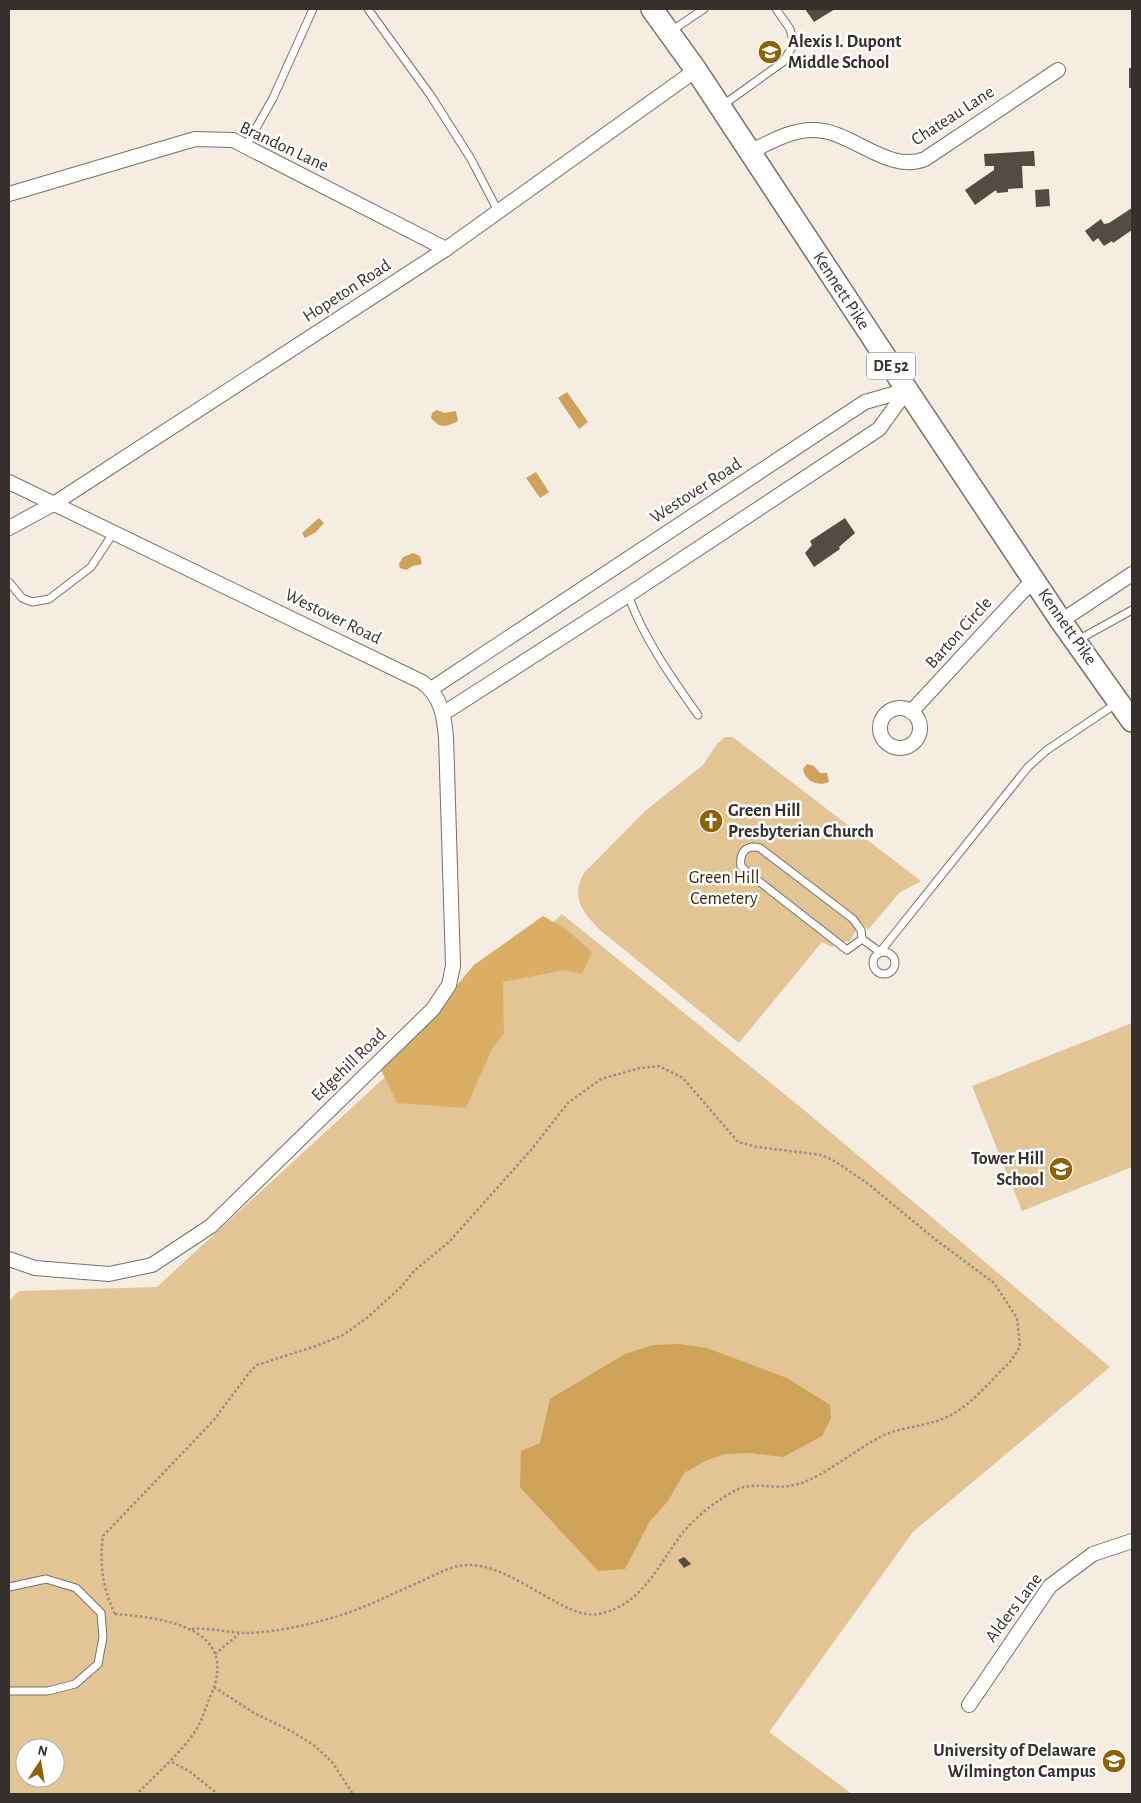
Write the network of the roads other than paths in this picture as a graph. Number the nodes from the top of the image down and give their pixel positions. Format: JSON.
{"nodes":[{"id":1,"x":313,"y":9,"type":"edge"},
{"id":2,"x":368,"y":9,"type":"edge"},
{"id":3,"x":652,"y":9,"type":"edge"},
{"id":4,"x":704,"y":9,"type":"edge"},
{"id":5,"x":776,"y":9,"type":"edge"},
{"id":6,"x":669,"y":32,"type":"junction"},
{"id":7,"x":696,"y":70,"type":"junction"},
{"id":8,"x":1058,"y":70,"type":"dead end"},
{"id":9,"x":720,"y":107,"type":"junction"},
{"id":10,"x":246,"y":146,"type":"junction"},
{"id":11,"x":750,"y":152,"type":"junction"},
{"id":12,"x":9,"y":194,"type":"edge"},
{"id":13,"x":498,"y":211,"type":"junction"},
{"id":14,"x":446,"y":249,"type":"junction"},
{"id":15,"x":907,"y":390,"type":"junction"},
{"id":16,"x":9,"y":482,"type":"edge"},
{"id":17,"x":55,"y":503,"type":"junction"},
{"id":18,"x":9,"y":528,"type":"edge"},
{"id":19,"x":114,"y":532,"type":"junction"},
{"id":20,"x":1132,"y":574,"type":"edge"},
{"id":21,"x":1034,"y":579,"type":"junction"},
{"id":22,"x":9,"y":582,"type":"edge"},
{"id":23,"x":628,"y":595,"type":"junction"},
{"id":24,"x":1132,"y":610,"type":"edge"},
{"id":25,"x":1062,"y":620,"type":"junction"},
{"id":26,"x":1076,"y":641,"type":"junction"},
{"id":27,"x":431,"y":689,"type":"junction"},
{"id":28,"x":1120,"y":701,"type":"junction"},
{"id":29,"x":911,"y":712,"type":"dead end"},
{"id":30,"x":444,"y":713,"type":"junction"},
{"id":31,"x":698,"y":715,"type":"dead end"},
{"id":32,"x":1132,"y":721,"type":"edge"},
{"id":33,"x":862,"y":939,"type":"junction"},
{"id":34,"x":9,"y":1260,"type":"edge"},
{"id":35,"x":1132,"y":1541,"type":"edge"},
{"id":36,"x":9,"y":1587,"type":"edge"},
{"id":37,"x":10,"y":1692,"type":"edge"},
{"id":38,"x":970,"y":1705,"type":"dead end"}],
"edges":[{"from":1,"to":10,"type":"lane"},
{"from":2,"to":13,"type":"lane"},
{"from":3,"to":6,"type":"main road","name":"Kennett Pike","number":"DE 52"},
{"from":4,"to":6,"type":"lane"},
{"from":5,"to":9,"type":"lane"},
{"from":6,"to":7,"type":"main road","name":"Kennett Pike","number":"DE 52"},
{"from":7,"to":9,"type":"main road","name":"Kennett Pike","number":"DE 52"},
{"from":7,"to":13,"type":"street","name":"Hopeton Road"},
{"from":8,"to":11,"type":"street","name":"Chateau Lane"},
{"from":9,"to":11,"type":"main road","name":"Kennett Pike","number":"DE 52"},
{"from":10,"to":12,"type":"street","name":"Brandon Lane"},
{"from":10,"to":14,"type":"street","name":"Brandon Lane"},
{"from":11,"to":15,"type":"main road","name":"Kennett Pike","number":"DE 52"},
{"from":13,"to":14,"type":"street","name":"Hopeton Road"},
{"from":14,"to":17,"type":"street","name":"Hopeton Road"},
{"from":15,"to":21,"type":"main road","name":"Kennett Pike","number":"DE 52"},
{"from":15,"to":23,"type":"street"},
{"from":15,"to":27,"type":"street","name":"Westover Road"},
{"from":16,"to":17,"type":"street","name":"Westover Road"},
{"from":17,"to":18,"type":"street","name":"Hopeton Road"},
{"from":17,"to":19,"type":"street","name":"Westover Road"},
{"from":19,"to":22,"type":"lane"},
{"from":19,"to":27,"type":"street","name":"Westover Road"},
{"from":20,"to":25,"type":"street"},
{"from":21,"to":25,"type":"main road","name":"Kennett Pike","number":"DE 52"},
{"from":21,"to":29,"type":"street","name":"Barton Circle"},
{"from":23,"to":30,"type":"street"},
{"from":23,"to":31,"type":"lane"},
{"from":24,"to":26,"type":"lane"},
{"from":25,"to":26,"type":"main road","name":"Kennett Pike","number":"DE 52"},
{"from":26,"to":28,"type":"main road","name":"Kennett Pike","number":"DE 52"},
{"from":27,"to":30,"type":"street","name":"Edgehill Road"},
{"from":28,"to":32,"type":"main road","name":"Kennett Pike","number":"DE 52"},
{"from":28,"to":33,"type":"lane"},
{"from":30,"to":34,"type":"street","name":"Edgehill Road"},
{"from":33,"to":33,"type":"lane"},
{"from":35,"to":38,"type":"street","name":"Alders Lane"},
{"from":36,"to":37,"type":"lane"}]}
